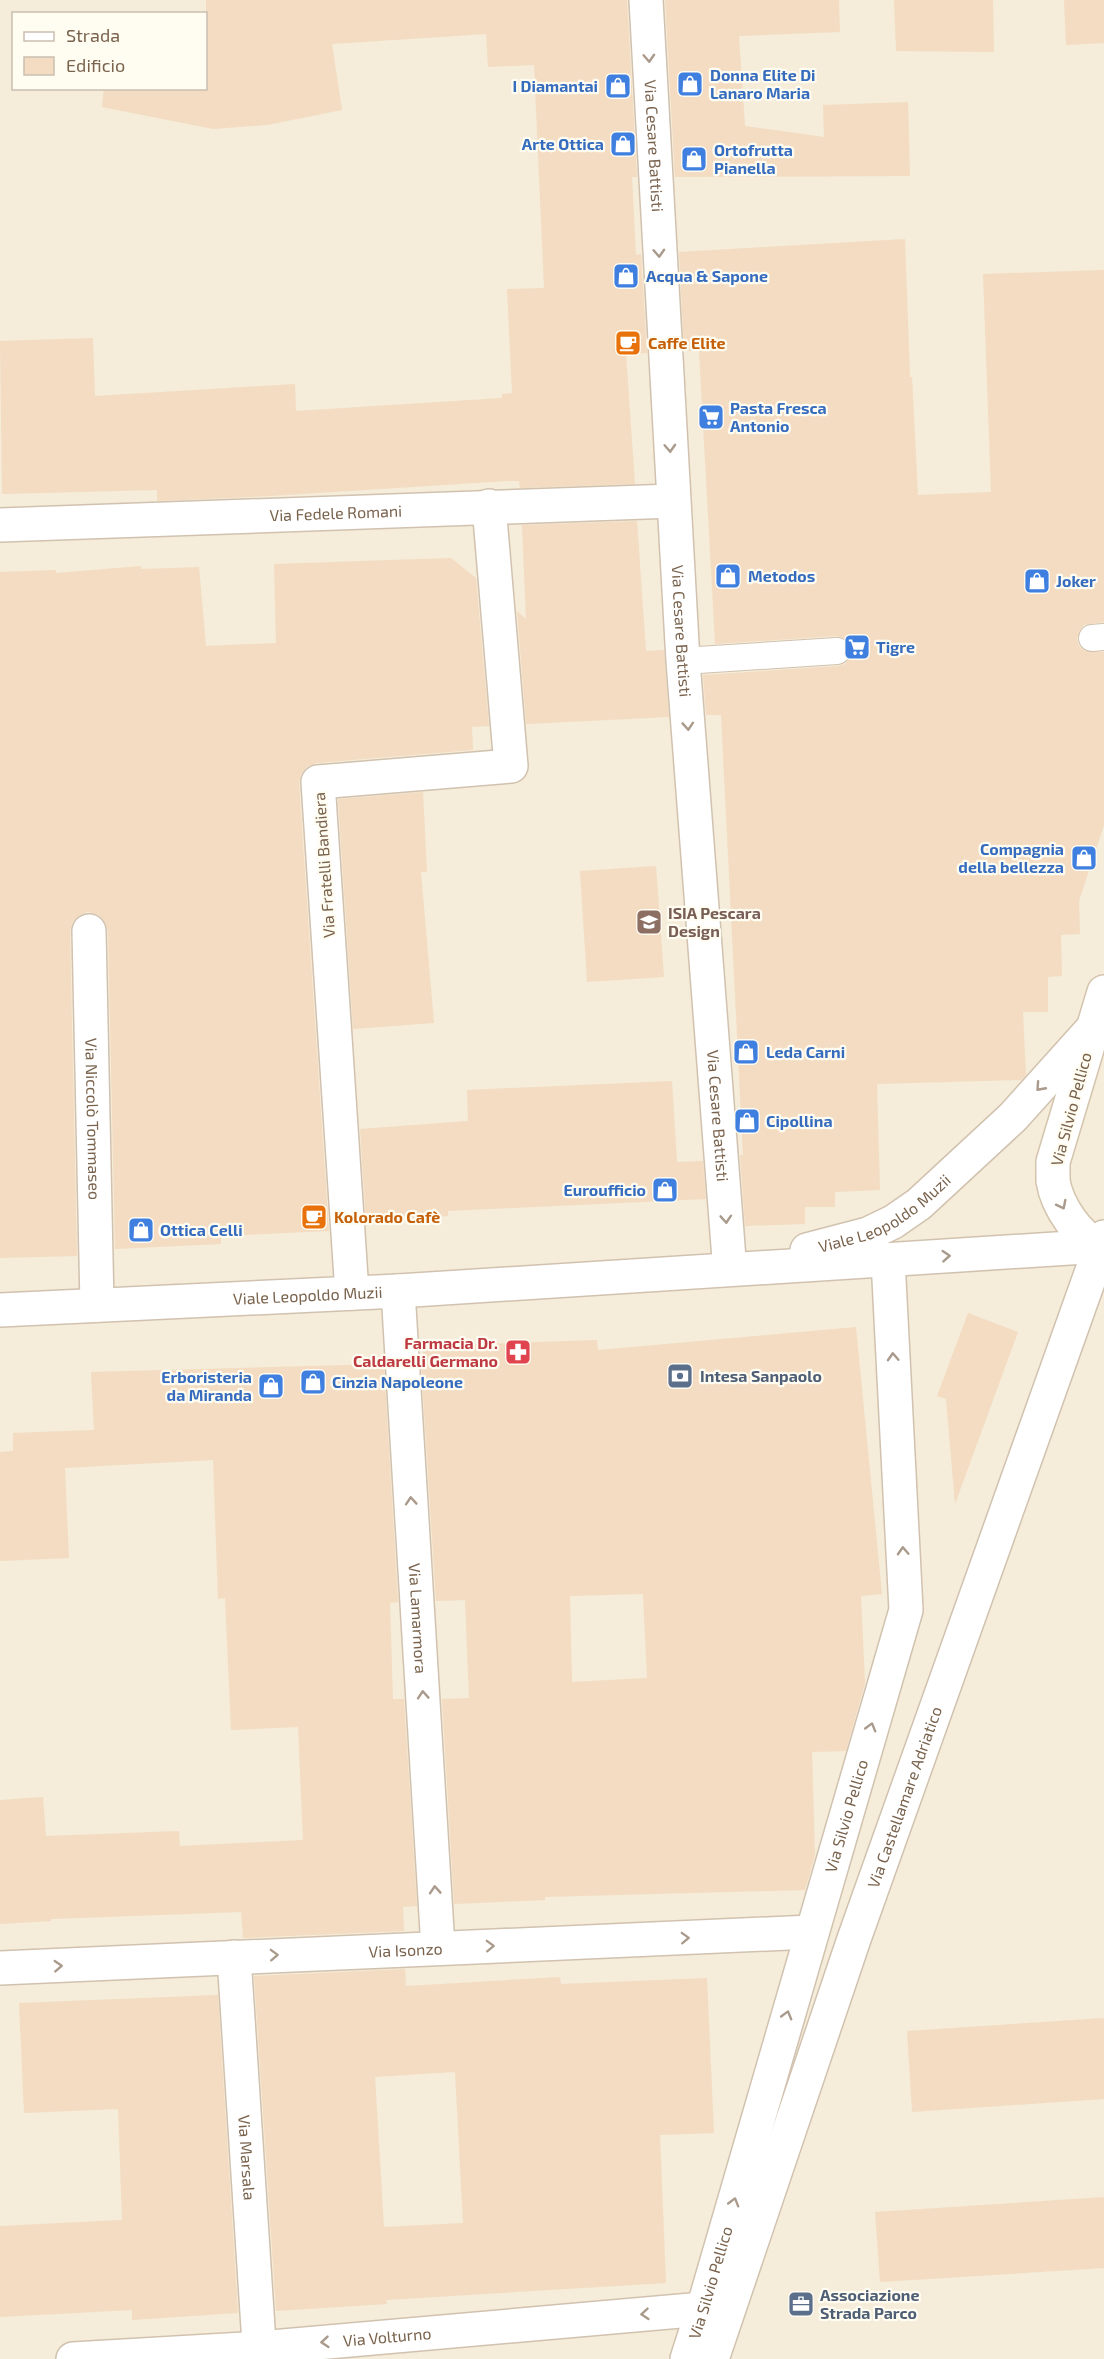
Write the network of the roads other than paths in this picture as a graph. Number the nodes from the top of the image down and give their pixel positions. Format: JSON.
{"nodes":[{"id":1,"x":646,"y":0,"type":"edge"},
{"id":2,"x":673,"y":501,"type":"junction"},
{"id":3,"x":489,"y":506,"type":"junction"},
{"id":4,"x":0,"y":525,"type":"edge"},
{"id":5,"x":837,"y":651,"type":"dead end"},
{"id":6,"x":683,"y":661,"type":"junction"},
{"id":7,"x":89,"y":931,"type":"dead end"},
{"id":8,"x":1104,"y":992,"type":"edge"},
{"id":9,"x":1093,"y":1028,"type":"junction"},
{"id":10,"x":1103,"y":1243,"type":"edge"},
{"id":11,"x":729,"y":1259,"type":"junction"},
{"id":12,"x":888,"y":1260,"type":"junction"},
{"id":13,"x":614,"y":1278,"type":"junction"},
{"id":14,"x":398,"y":1291,"type":"junction"},
{"id":15,"x":352,"y":1293,"type":"junction"},
{"id":16,"x":98,"y":1305,"type":"junction"},
{"id":17,"x":0,"y":1310,"type":"edge"},
{"id":18,"x":811,"y":1932,"type":"junction"},
{"id":19,"x":438,"y":1948,"type":"junction"},
{"id":20,"x":234,"y":1957,"type":"junction"},
{"id":21,"x":0,"y":1968,"type":"edge"},
{"id":22,"x":703,"y":2309,"type":"junction"},
{"id":23,"x":260,"y":2353,"type":"edge"},
{"id":24,"x":72,"y":2359,"type":"edge"},
{"id":25,"x":687,"y":2359,"type":"edge"},
{"id":26,"x":712,"y":2359,"type":"edge"}],
"edges":[{"from":1,"to":2,"type":"street","name":"Via Cesare Battisti","one_way":true},
{"from":2,"to":3,"type":"street","name":"Via Fedele Romani"},
{"from":2,"to":6,"type":"street","name":"Via Cesare Battisti"},
{"from":3,"to":4,"type":"street","name":"Via Fedele Romani"},
{"from":3,"to":15,"type":"street","name":"Via Fratelli Bandiera"},
{"from":5,"to":6,"type":"lane"},
{"from":6,"to":11,"type":"street","name":"Via Cesare Battisti","one_way":true},
{"from":7,"to":16,"type":"street","name":"Via Niccolò Tommaseo"},
{"from":8,"to":9,"type":"street","name":"Via Silvio Pellico"},
{"from":9,"to":10,"type":"street","name":"Via Silvio Pellico","one_way":true},
{"from":9,"to":11,"type":"street","name":"Viale Leopoldo Muzii","one_way":true},
{"from":12,"to":10,"type":"street","name":"Viale Leopoldo Muzii","one_way":true},
{"from":10,"to":26,"type":"street","name":"Via Castellamare Adriatico"},
{"from":11,"to":13,"type":"street","name":"Viale Leopoldo Muzii"},
{"from":12,"to":13,"type":"street","name":"Viale Leopoldo Muzii"},
{"from":18,"to":12,"type":"street","name":"Via Silvio Pellico","one_way":true},
{"from":13,"to":14,"type":"street","name":"Viale Leopoldo Muzii"},
{"from":14,"to":15,"type":"street","name":"Viale Leopoldo Muzii"},
{"from":19,"to":14,"type":"street","name":"Via Lamarmora","one_way":true},
{"from":15,"to":16,"type":"street","name":"Viale Leopoldo Muzii"},
{"from":16,"to":17,"type":"street","name":"Viale Leopoldo Muzii"},
{"from":19,"to":18,"type":"street","name":"Via Isonzo","one_way":true},
{"from":22,"to":18,"type":"street","name":"Via Silvio Pellico","one_way":true},
{"from":20,"to":19,"type":"street","name":"Via Isonzo","one_way":true},
{"from":21,"to":20,"type":"street","name":"Via Isonzo","one_way":true},
{"from":20,"to":23,"type":"street","name":"Via Marsala"},
{"from":22,"to":23,"type":"street","name":"Via Volturno","one_way":true},
{"from":22,"to":25,"type":"street","name":"Via Silvio Pellico"},
{"from":23,"to":24,"type":"street","name":"Via Volturno"}]}
